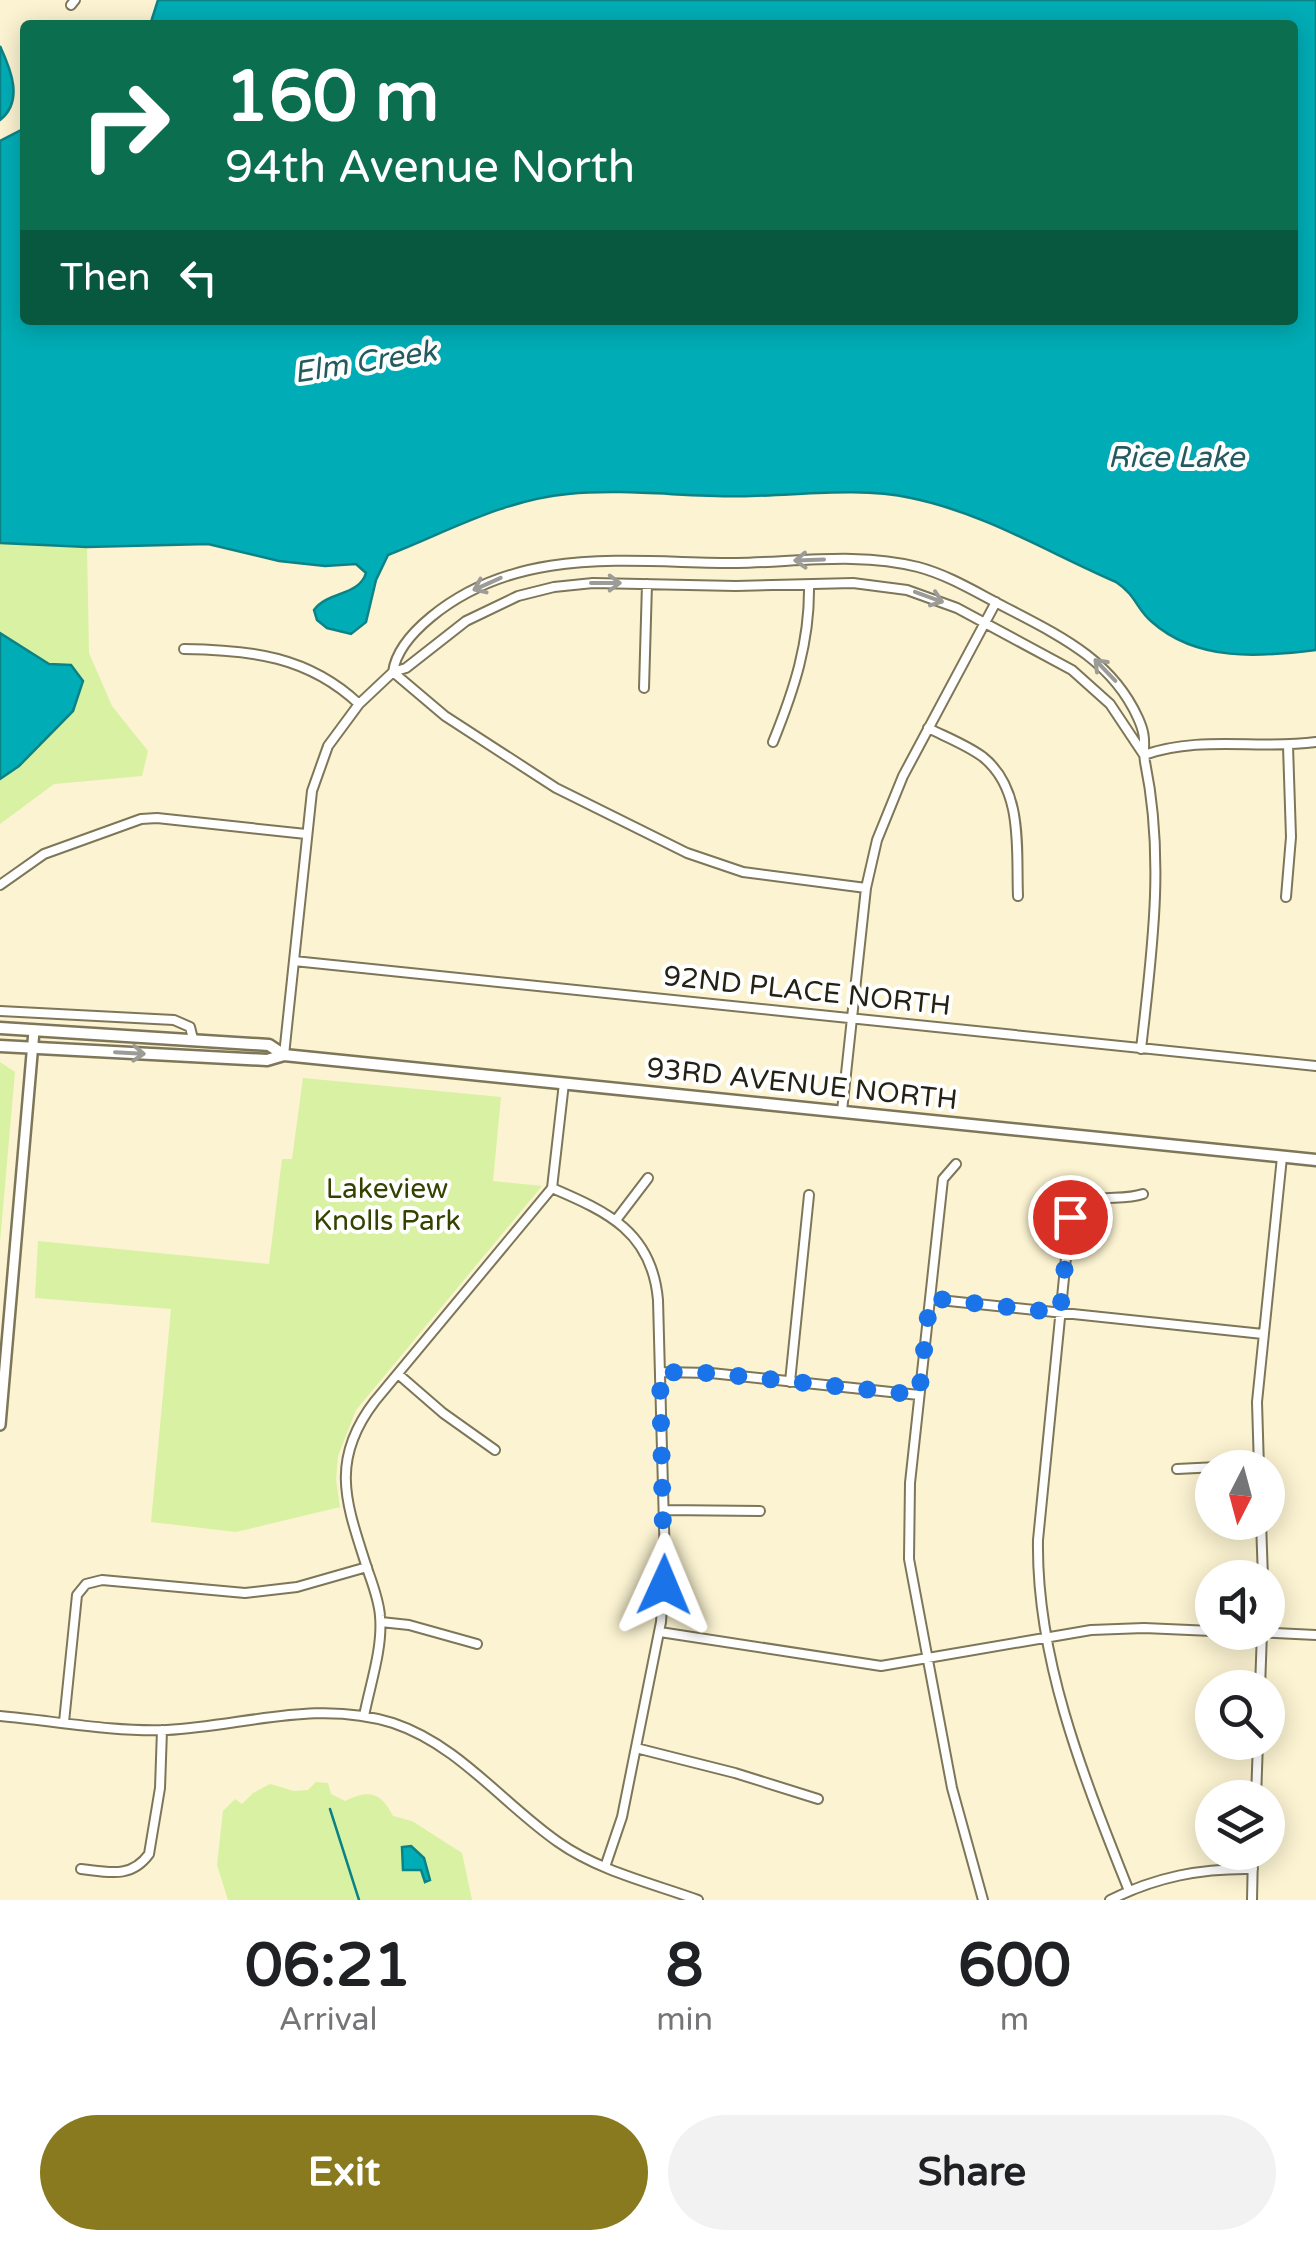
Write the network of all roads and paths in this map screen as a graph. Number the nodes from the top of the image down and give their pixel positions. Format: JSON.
{"nodes":[{"id":1,"x":736,"y":562,"type":"junction"},
{"id":2,"x":647,"y":584,"type":"junction"},
{"id":3,"x":810,"y":585,"type":"junction"},
{"id":4,"x":736,"y":586,"type":"junction"},
{"id":5,"x":996,"y":602,"type":"junction"},
{"id":6,"x":985,"y":623,"type":"junction"},
{"id":7,"x":184,"y":649,"type":"dead end"},
{"id":8,"x":393,"y":672,"type":"junction"},
{"id":9,"x":644,"y":688,"type":"dead end"},
{"id":10,"x":358,"y":704,"type":"junction"},
{"id":11,"x":928,"y":728,"type":"junction"},
{"id":12,"x":772,"y":742,"type":"dead end"},
{"id":13,"x":1316,"y":742,"type":"edge"},
{"id":14,"x":1288,"y":746,"type":"junction"},
{"id":15,"x":1144,"y":755,"type":"junction"},
{"id":16,"x":306,"y":834,"type":"junction"},
{"id":17,"x":0,"y":885,"type":"edge"},
{"id":18,"x":866,"y":888,"type":"junction"},
{"id":19,"x":1018,"y":896,"type":"dead end"},
{"id":20,"x":1286,"y":897,"type":"dead end"},
{"id":21,"x":294,"y":961,"type":"junction"},
{"id":22,"x":0,"y":1011,"type":"edge"},
{"id":23,"x":35,"y":1012,"type":"junction"},
{"id":24,"x":852,"y":1018,"type":"junction"},
{"id":25,"x":0,"y":1028,"type":"edge"},
{"id":26,"x":34,"y":1032,"type":"junction"},
{"id":27,"x":193,"y":1039,"type":"junction"},
{"id":28,"x":0,"y":1046,"type":"edge"},
{"id":29,"x":32,"y":1048,"type":"junction"},
{"id":30,"x":1142,"y":1048,"type":"junction"},
{"id":31,"x":284,"y":1055,"type":"junction"},
{"id":32,"x":1316,"y":1066,"type":"edge"},
{"id":33,"x":564,"y":1082,"type":"junction"},
{"id":34,"x":842,"y":1111,"type":"junction"},
{"id":35,"x":1282,"y":1157,"type":"junction"},
{"id":36,"x":1316,"y":1160,"type":"edge"},
{"id":37,"x":956,"y":1164,"type":"dead end"},
{"id":38,"x":648,"y":1178,"type":"dead end"},
{"id":39,"x":552,"y":1188,"type":"junction"},
{"id":40,"x":1143,"y":1194,"type":"dead end"},
{"id":41,"x":809,"y":1195,"type":"dead end"},
{"id":42,"x":616,"y":1220,"type":"junction"},
{"id":43,"x":930,"y":1298,"type":"junction"},
{"id":44,"x":1060,"y":1313,"type":"junction"},
{"id":45,"x":1263,"y":1334,"type":"junction"},
{"id":46,"x":660,"y":1372,"type":"junction"},
{"id":47,"x":398,"y":1374,"type":"junction"},
{"id":48,"x":790,"y":1382,"type":"junction"},
{"id":49,"x":919,"y":1395,"type":"junction"},
{"id":50,"x":0,"y":1425,"type":"edge"},
{"id":51,"x":494,"y":1450,"type":"dead end"},
{"id":52,"x":1258,"y":1450,"type":"edge"},
{"id":53,"x":1195,"y":1468,"type":"edge"},
{"id":54,"x":1177,"y":1469,"type":"dead end"},
{"id":55,"x":664,"y":1510,"type":"junction"},
{"id":56,"x":760,"y":1511,"type":"dead end"},
{"id":57,"x":367,"y":1567,"type":"junction"},
{"id":58,"x":381,"y":1622,"type":"junction"},
{"id":59,"x":1195,"y":1630,"type":"edge"},
{"id":60,"x":660,"y":1632,"type":"junction"},
{"id":61,"x":1285,"y":1634,"type":"edge"},
{"id":62,"x":1316,"y":1635,"type":"edge"},
{"id":63,"x":1047,"y":1638,"type":"junction"},
{"id":64,"x":477,"y":1644,"type":"dead end"},
{"id":65,"x":926,"y":1661,"type":"junction"},
{"id":66,"x":0,"y":1716,"type":"edge"},
{"id":67,"x":364,"y":1716,"type":"junction"},
{"id":68,"x":64,"y":1722,"type":"junction"},
{"id":69,"x":162,"y":1730,"type":"junction"},
{"id":70,"x":636,"y":1748,"type":"junction"},
{"id":71,"x":818,"y":1799,"type":"dead end"},
{"id":72,"x":606,"y":1867,"type":"junction"},
{"id":73,"x":81,"y":1868,"type":"dead end"},
{"id":74,"x":1236,"y":1870,"type":"edge"},
{"id":75,"x":1253,"y":1870,"type":"edge"},
{"id":76,"x":1129,"y":1890,"type":"junction"},
{"id":77,"x":698,"y":1900,"type":"edge"},
{"id":78,"x":984,"y":1900,"type":"edge"},
{"id":79,"x":1110,"y":1900,"type":"edge"},
{"id":80,"x":1252,"y":1900,"type":"edge"}],
"edges":[{"from":1,"to":4,"type":"street"},
{"from":5,"to":1,"type":"street","one_way":true},
{"from":1,"to":8,"type":"street","one_way":true},
{"from":2,"to":4,"type":"street"},
{"from":8,"to":2,"type":"street","one_way":true},
{"from":2,"to":9,"type":"street"},
{"from":3,"to":4,"type":"street"},
{"from":3,"to":6,"type":"street","one_way":true},
{"from":3,"to":12,"type":"street"},
{"from":5,"to":6,"type":"street"},
{"from":15,"to":5,"type":"street","one_way":true},
{"from":6,"to":11,"type":"street"},
{"from":6,"to":15,"type":"street"},
{"from":7,"to":10,"type":"street"},
{"from":8,"to":10,"type":"street"},
{"from":8,"to":18,"type":"street"},
{"from":10,"to":16,"type":"street"},
{"from":11,"to":18,"type":"street"},
{"from":11,"to":19,"type":"street"},
{"from":13,"to":14,"type":"street"},
{"from":14,"to":15,"type":"street"},
{"from":14,"to":20,"type":"street"},
{"from":15,"to":30,"type":"street"},
{"from":16,"to":17,"type":"street"},
{"from":16,"to":21,"type":"street"},
{"from":18,"to":24,"type":"street"},
{"from":21,"to":24,"type":"street","name":"92ND PLACE NORTH"},
{"from":21,"to":31,"type":"street"},
{"from":22,"to":23,"type":"street"},
{"from":23,"to":26,"type":"street"},
{"from":23,"to":27,"type":"street"},
{"from":24,"to":30,"type":"street","name":"92ND PLACE NORTH"},
{"from":24,"to":34,"type":"street"},
{"from":25,"to":26,"type":"main road","name":"93RD AVENUE NORTH"},
{"from":26,"to":27,"type":"main road","name":"93RD AVENUE NORTH"},
{"from":26,"to":29,"type":"street"},
{"from":27,"to":31,"type":"main road","name":"93RD AVENUE NORTH"},
{"from":28,"to":29,"type":"main road","name":"93RD AVENUE NORTH"},
{"from":29,"to":31,"type":"main road","name":"93RD AVENUE NORTH","one_way":true},
{"from":29,"to":50,"type":"street"},
{"from":30,"to":32,"type":"street","name":"92ND PLACE NORTH"},
{"from":31,"to":33,"type":"main road","name":"93RD AVENUE NORTH"},
{"from":33,"to":34,"type":"main road","name":"93RD AVENUE NORTH"},
{"from":33,"to":39,"type":"street"},
{"from":34,"to":35,"type":"main road","name":"93RD AVENUE NORTH"},
{"from":35,"to":36,"type":"main road","name":"93RD AVENUE NORTH"},
{"from":35,"to":45,"type":"street"},
{"from":37,"to":43,"type":"street"},
{"from":38,"to":42,"type":"street"},
{"from":39,"to":42,"type":"street"},
{"from":39,"to":47,"type":"street"},
{"from":40,"to":44,"type":"street"},
{"from":41,"to":48,"type":"street"},
{"from":42,"to":46,"type":"street"},
{"from":43,"to":44,"type":"street"},
{"from":43,"to":49,"type":"street"},
{"from":44,"to":45,"type":"street"},
{"from":44,"to":63,"type":"street"},
{"from":45,"to":52,"type":"street"},
{"from":46,"to":48,"type":"street"},
{"from":46,"to":55,"type":"street"},
{"from":47,"to":51,"type":"street"},
{"from":47,"to":57,"type":"street"},
{"from":48,"to":49,"type":"street"},
{"from":49,"to":65,"type":"street"},
{"from":53,"to":54,"type":"street"},
{"from":55,"to":56,"type":"street"},
{"from":55,"to":60,"type":"street"},
{"from":57,"to":58,"type":"street"},
{"from":57,"to":68,"type":"street"},
{"from":58,"to":64,"type":"street"},
{"from":58,"to":67,"type":"street"},
{"from":59,"to":63,"type":"street"},
{"from":60,"to":65,"type":"street"},
{"from":60,"to":70,"type":"street"},
{"from":61,"to":62,"type":"street"},
{"from":63,"to":65,"type":"street"},
{"from":63,"to":76,"type":"street"},
{"from":65,"to":78,"type":"street"},
{"from":66,"to":68,"type":"street"},
{"from":67,"to":69,"type":"street"},
{"from":67,"to":72,"type":"street"},
{"from":68,"to":69,"type":"street"},
{"from":69,"to":73,"type":"street"},
{"from":70,"to":71,"type":"street"},
{"from":70,"to":72,"type":"street"},
{"from":72,"to":77,"type":"street"},
{"from":74,"to":76,"type":"street"},
{"from":75,"to":80,"type":"street"},
{"from":76,"to":79,"type":"street"}]}
